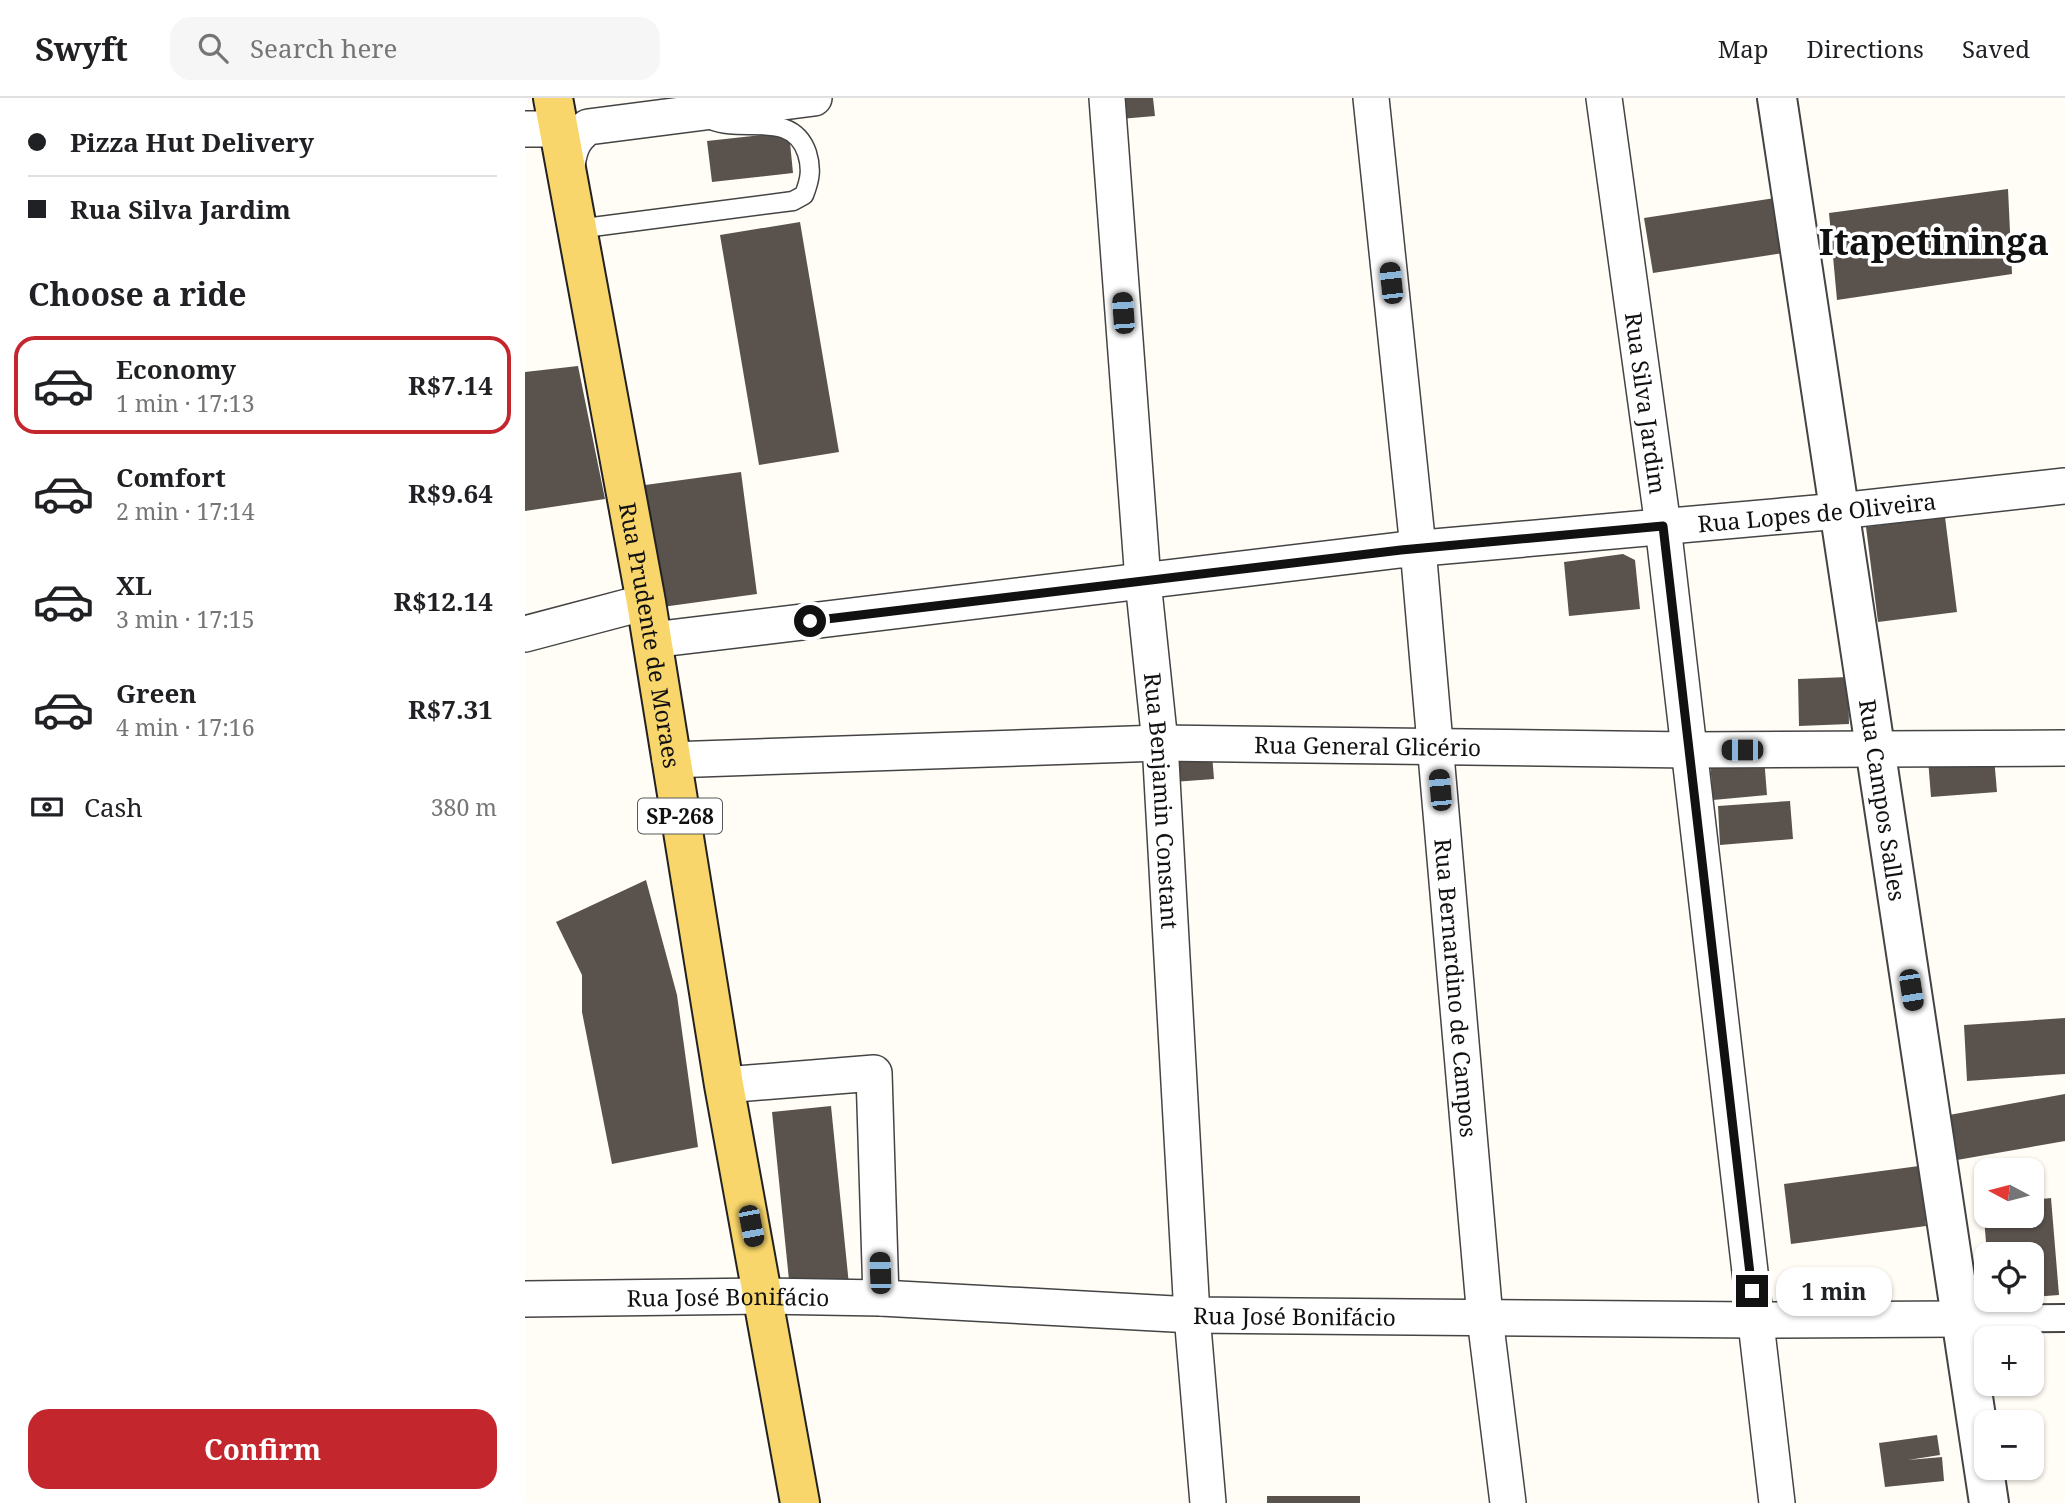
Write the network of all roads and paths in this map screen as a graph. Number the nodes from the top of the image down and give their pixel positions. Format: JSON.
{"nodes":[{"id":1,"x":814,"y":98,"type":"edge"},
{"id":2,"x":1107,"y":98,"type":"edge"},
{"id":3,"x":1371,"y":98,"type":"edge"},
{"id":4,"x":1604,"y":98,"type":"edge"},
{"id":5,"x":1777,"y":98,"type":"edge"},
{"id":6,"x":544,"y":113,"type":"edge"},
{"id":7,"x":691,"y":113,"type":"junction"},
{"id":8,"x":599,"y":124,"type":"junction"},
{"id":9,"x":566,"y":171,"type":"junction"},
{"id":10,"x":577,"y":229,"type":"junction"},
{"id":11,"x":2065,"y":485,"type":"edge"},
{"id":12,"x":1839,"y":511,"type":"junction"},
{"id":13,"x":1663,"y":526,"type":"junction"},
{"id":14,"x":1418,"y":548,"type":"junction"},
{"id":15,"x":1143,"y":581,"type":"junction"},
{"id":16,"x":646,"y":602,"type":"junction"},
{"id":17,"x":525,"y":634,"type":"edge"},
{"id":18,"x":652,"y":640,"type":"junction"},
{"id":19,"x":1160,"y":743,"type":"junction"},
{"id":20,"x":1436,"y":745,"type":"junction"},
{"id":21,"x":2065,"y":748,"type":"edge"},
{"id":22,"x":1689,"y":750,"type":"junction"},
{"id":23,"x":1875,"y":751,"type":"junction"},
{"id":24,"x":670,"y":760,"type":"junction"},
{"id":25,"x":724,"y":1085,"type":"junction"},
{"id":26,"x":764,"y":1296,"type":"junction"},
{"id":27,"x":881,"y":1298,"type":"junction"},
{"id":28,"x":525,"y":1299,"type":"edge"},
{"id":29,"x":1192,"y":1315,"type":"junction"},
{"id":30,"x":1485,"y":1318,"type":"junction"},
{"id":31,"x":2065,"y":1318,"type":"edge"},
{"id":32,"x":1961,"y":1319,"type":"junction"},
{"id":33,"x":1755,"y":1320,"type":"junction"},
{"id":34,"x":800,"y":1503,"type":"edge"},
{"id":35,"x":1208,"y":1503,"type":"edge"},
{"id":36,"x":1508,"y":1503,"type":"edge"},
{"id":37,"x":1777,"y":1503,"type":"edge"},
{"id":38,"x":1989,"y":1503,"type":"edge"}],
"edges":[{"from":1,"to":7,"type":"street"},
{"from":2,"to":15,"type":"street","name":"Rua Benjamin Constant"},
{"from":3,"to":14,"type":"street","name":"Rua Bernardino de Campos"},
{"from":4,"to":13,"type":"street","name":"Rua Silva Jardim"},
{"from":5,"to":12,"type":"street","name":"Rua Campos Salles"},
{"from":6,"to":8,"type":"street"},
{"from":6,"to":9,"type":"main road","name":"Rua Prudente de Moraes","number":"SP-268"},
{"from":7,"to":8,"type":"street"},
{"from":7,"to":10,"type":"lane"},
{"from":8,"to":9,"type":"street"},
{"from":9,"to":10,"type":"main road","name":"Rua Prudente de Moraes","number":"SP-268"},
{"from":10,"to":16,"type":"main road","name":"Rua Prudente de Moraes","number":"SP-268"},
{"from":11,"to":12,"type":"street","name":"Rua Lopes de Oliveira"},
{"from":12,"to":13,"type":"street","name":"Rua Lopes de Oliveira"},
{"from":12,"to":23,"type":"street","name":"Rua Campos Salles"},
{"from":13,"to":14,"type":"street","name":"Rua Lopes de Oliveira"},
{"from":13,"to":22,"type":"street","name":"Rua Silva Jardim"},
{"from":14,"to":15,"type":"street","name":"Rua Lopes de Oliveira"},
{"from":14,"to":20,"type":"street","name":"Rua Bernardino de Campos"},
{"from":15,"to":18,"type":"street","name":"Rua Lopes de Oliveira"},
{"from":15,"to":19,"type":"street","name":"Rua Benjamin Constant"},
{"from":16,"to":17,"type":"street"},
{"from":16,"to":18,"type":"main road","name":"Rua Prudente de Moraes","number":"SP-268"},
{"from":18,"to":24,"type":"main road","name":"Rua Prudente de Moraes","number":"SP-268"},
{"from":19,"to":20,"type":"street","name":"Rua General Glicério"},
{"from":19,"to":24,"type":"street","name":"Rua General Glicério"},
{"from":19,"to":29,"type":"street","name":"Rua Benjamin Constant"},
{"from":20,"to":22,"type":"street","name":"Rua General Glicério"},
{"from":20,"to":30,"type":"street","name":"Rua Bernardino de Campos"},
{"from":21,"to":23,"type":"street","name":"Rua General Glicério"},
{"from":22,"to":23,"type":"street","name":"Rua General Glicério"},
{"from":22,"to":33,"type":"street","name":"Rua Silva Jardim"},
{"from":23,"to":32,"type":"street","name":"Rua Campos Salles"},
{"from":24,"to":25,"type":"main road","name":"Rua Prudente de Moraes","number":"SP-268"},
{"from":25,"to":26,"type":"main road","name":"Rua Prudente de Moraes","number":"SP-268"},
{"from":25,"to":27,"type":"street"},
{"from":26,"to":27,"type":"street","name":"Rua José Bonifácio"},
{"from":26,"to":28,"type":"street","name":"Rua José Bonifácio"},
{"from":26,"to":34,"type":"main road","name":"Rua Prudente de Moraes","number":"SP-268"},
{"from":27,"to":29,"type":"street","name":"Rua José Bonifácio"},
{"from":29,"to":30,"type":"street","name":"Rua José Bonifácio"},
{"from":29,"to":35,"type":"street","name":"Rua Benjamin Constant"},
{"from":30,"to":33,"type":"street","name":"Rua José Bonifácio"},
{"from":30,"to":36,"type":"street","name":"Rua Bernardino de Campos"},
{"from":31,"to":32,"type":"street","name":"Rua José Bonifácio"},
{"from":32,"to":33,"type":"street","name":"Rua José Bonifácio"},
{"from":32,"to":38,"type":"street","name":"Rua Campos Salles"},
{"from":33,"to":37,"type":"street","name":"Rua Silva Jardim"}]}
